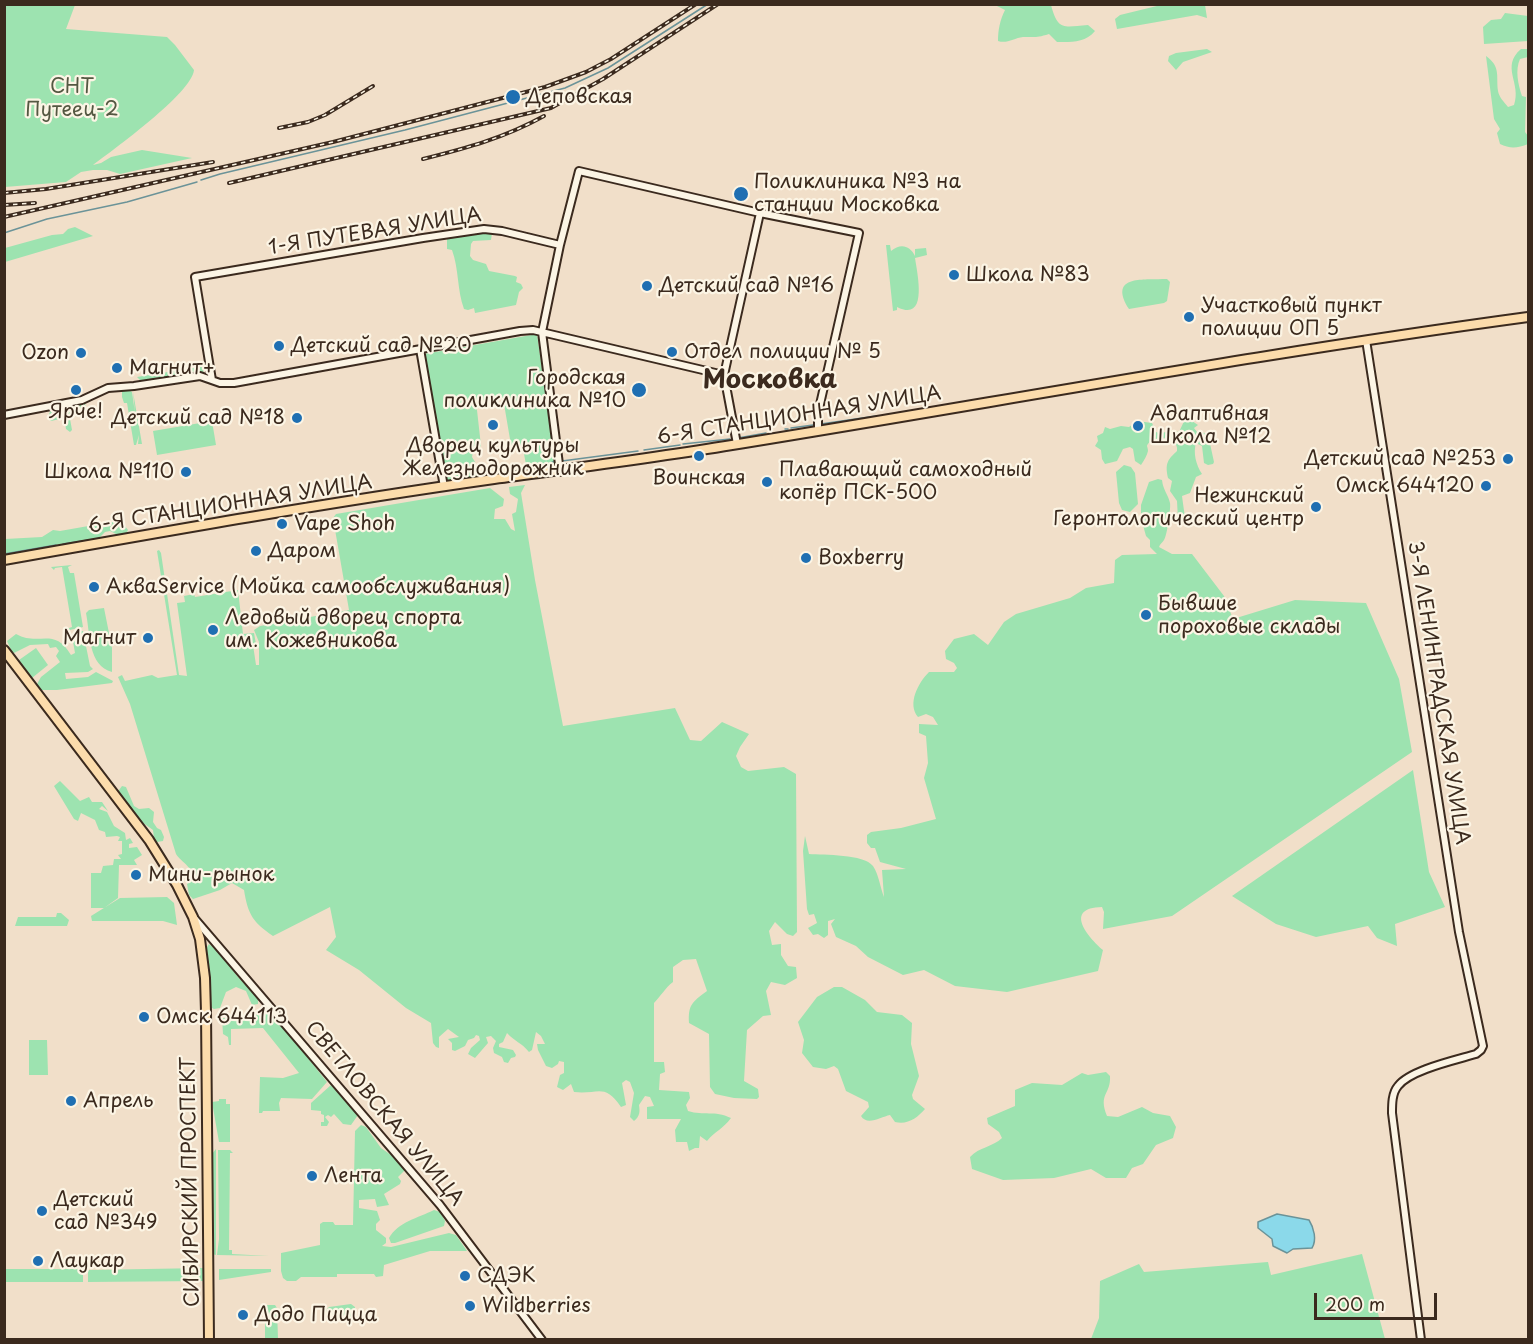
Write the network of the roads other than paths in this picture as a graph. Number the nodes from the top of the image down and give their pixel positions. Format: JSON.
{"nodes":[{"id":1,"x":760,"y":213,"type":"junction"},
{"id":2,"x":560,"y":245,"type":"junction"},
{"id":3,"x":1528,"y":317,"type":"edge"},
{"id":4,"x":542,"y":332,"type":"junction"},
{"id":5,"x":1366,"y":340,"type":"junction"},
{"id":6,"x":420,"y":349,"type":"junction"},
{"id":7,"x":724,"y":375,"type":"junction"},
{"id":8,"x":212,"y":380,"type":"junction"},
{"id":9,"x":4,"y":416,"type":"edge"},
{"id":10,"x":818,"y":429,"type":"junction"},
{"id":11,"x":737,"y":444,"type":"junction"},
{"id":12,"x":560,"y":472,"type":"junction"},
{"id":13,"x":444,"y":487,"type":"junction"},
{"id":14,"x":4,"y":560,"type":"edge"},
{"id":15,"x":4,"y":650,"type":"edge"},
{"id":16,"x":193,"y":917,"type":"junction"},
{"id":17,"x":209,"y":1340,"type":"edge"},
{"id":18,"x":542,"y":1340,"type":"edge"},
{"id":19,"x":1421,"y":1340,"type":"edge"}],
"edges":[{"from":1,"to":2,"type":"street"},
{"from":1,"to":7,"type":"street"},
{"from":1,"to":10,"type":"street"},
{"from":2,"to":4,"type":"street"},
{"from":2,"to":8,"type":"street","name":"1-Я ПУТЕВАЯ УЛИЦА"},
{"from":3,"to":5,"type":"main road","name":"6-Я СТАНЦИОННАЯ УЛИЦА"},
{"from":4,"to":6,"type":"street"},
{"from":4,"to":7,"type":"street"},
{"from":4,"to":12,"type":"street"},
{"from":5,"to":10,"type":"main road","name":"6-Я СТАНЦИОННАЯ УЛИЦА"},
{"from":5,"to":19,"type":"street","name":"3-Я ЛЕНИНГРАДСКАЯ УЛИЦА"},
{"from":6,"to":8,"type":"street"},
{"from":6,"to":13,"type":"street"},
{"from":7,"to":11,"type":"street"},
{"from":8,"to":9,"type":"street"},
{"from":10,"to":11,"type":"main road","name":"6-Я СТАНЦИОННАЯ УЛИЦА"},
{"from":11,"to":12,"type":"main road","name":"6-Я СТАНЦИОННАЯ УЛИЦА"},
{"from":12,"to":13,"type":"main road","name":"6-Я СТАНЦИОННАЯ УЛИЦА"},
{"from":13,"to":14,"type":"main road","name":"6-Я СТАНЦИОННАЯ УЛИЦА"},
{"from":15,"to":16,"type":"main road","name":"СИБИРСКИЙ ПРОСПЕКТ"},
{"from":16,"to":17,"type":"main road","name":"СИБИРСКИЙ ПРОСПЕКТ"},
{"from":16,"to":18,"type":"street","name":"СВЕТЛОВСКАЯ УЛИЦА"}]}
